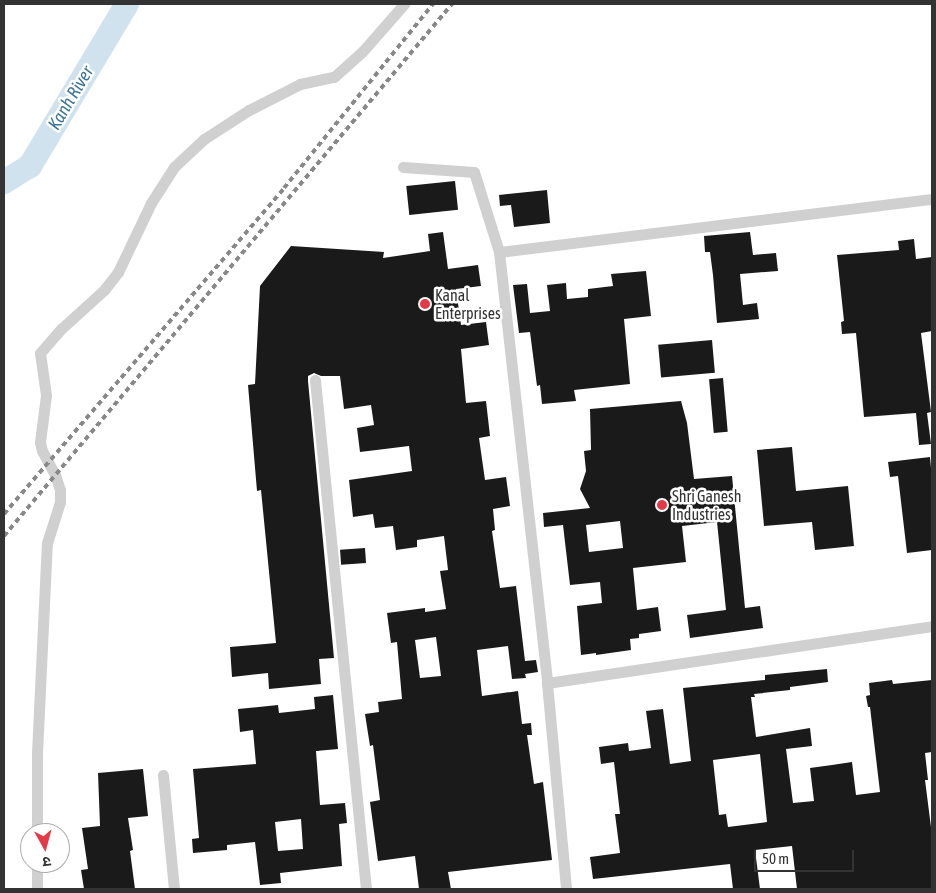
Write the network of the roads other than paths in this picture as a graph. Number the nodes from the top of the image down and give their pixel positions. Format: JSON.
{"nodes":[{"id":1,"x":404,"y":4,"type":"edge"},
{"id":2,"x":403,"y":167,"type":"dead end"},
{"id":3,"x":932,"y":199,"type":"edge"},
{"id":4,"x":499,"y":252,"type":"junction"},
{"id":5,"x":316,"y":380,"type":"dead end"},
{"id":6,"x":932,"y":626,"type":"edge"},
{"id":7,"x":547,"y":683,"type":"junction"},
{"id":8,"x":163,"y":775,"type":"dead end"},
{"id":9,"x":37,"y":823,"type":"edge"},
{"id":10,"x":37,"y":873,"type":"edge"},
{"id":11,"x":37,"y":889,"type":"edge"},
{"id":12,"x":174,"y":889,"type":"edge"},
{"id":13,"x":366,"y":889,"type":"edge"},
{"id":14,"x":566,"y":889,"type":"edge"}],
"edges":[{"from":1,"to":9,"type":"street"},
{"from":2,"to":4,"type":"street"},
{"from":3,"to":4,"type":"street"},
{"from":4,"to":7,"type":"street"},
{"from":5,"to":13,"type":"street"},
{"from":6,"to":7,"type":"street"},
{"from":7,"to":14,"type":"street"},
{"from":8,"to":12,"type":"street"},
{"from":10,"to":11,"type":"street"}]}
